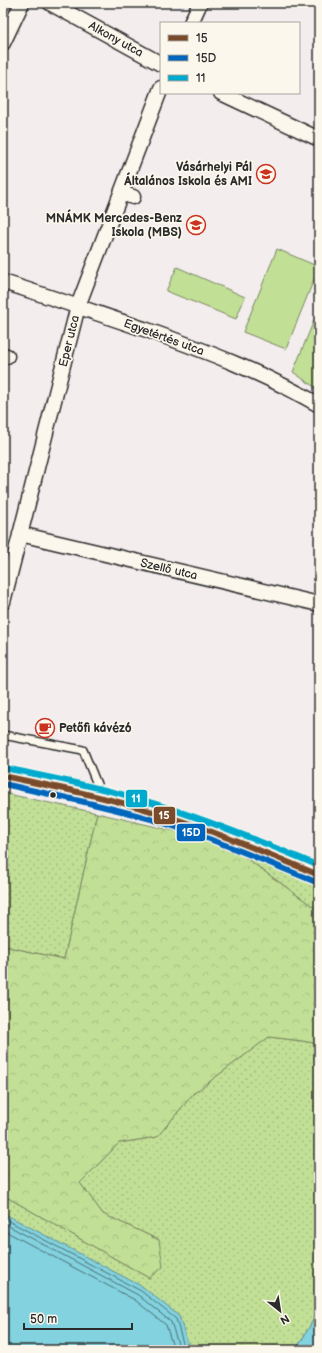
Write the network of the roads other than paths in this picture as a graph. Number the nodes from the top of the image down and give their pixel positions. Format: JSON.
{"nodes":[{"id":1,"x":22,"y":3,"type":"edge"},
{"id":2,"x":50,"y":3,"type":"edge"},
{"id":3,"x":200,"y":3,"type":"edge"},
{"id":4,"x":190,"y":22,"type":"edge"},
{"id":5,"x":3,"y":43,"type":"edge"},
{"id":6,"x":160,"y":63,"type":"edge"},
{"id":7,"x":160,"y":91,"type":"edge"},
{"id":8,"x":224,"y":94,"type":"edge"},
{"id":9,"x":319,"y":139,"type":"edge"},
{"id":10,"x":3,"y":282,"type":"edge"},
{"id":11,"x":78,"y":306,"type":"junction"},
{"id":12,"x":319,"y":404,"type":"edge"},
{"id":13,"x":20,"y":534,"type":"junction"},
{"id":14,"x":3,"y":602,"type":"edge"},
{"id":15,"x":319,"y":604,"type":"edge"},
{"id":16,"x":3,"y":736,"type":"edge"},
{"id":17,"x":3,"y":776,"type":"edge"},
{"id":18,"x":101,"y":796,"type":"junction"},
{"id":19,"x":319,"y":875,"type":"edge"}],
"edges":[{"from":1,"to":5,"type":"street"},
{"from":2,"to":6,"type":"street","name":"Alkony utca"},
{"from":3,"to":4,"type":"street"},
{"from":7,"to":11,"type":"street","name":"Eper utca"},
{"from":8,"to":9,"type":"street"},
{"from":10,"to":11,"type":"street","name":"Egyetértés utca"},
{"from":11,"to":12,"type":"street","name":"Egyetértés utca"},
{"from":11,"to":13,"type":"street","name":"Eper utca"},
{"from":13,"to":14,"type":"street","name":"Eper utca"},
{"from":13,"to":15,"type":"street","name":"Szellő utca"},
{"from":16,"to":18,"type":"lane"},
{"from":17,"to":18,"type":"main road"},
{"from":18,"to":19,"type":"main road"}]}
